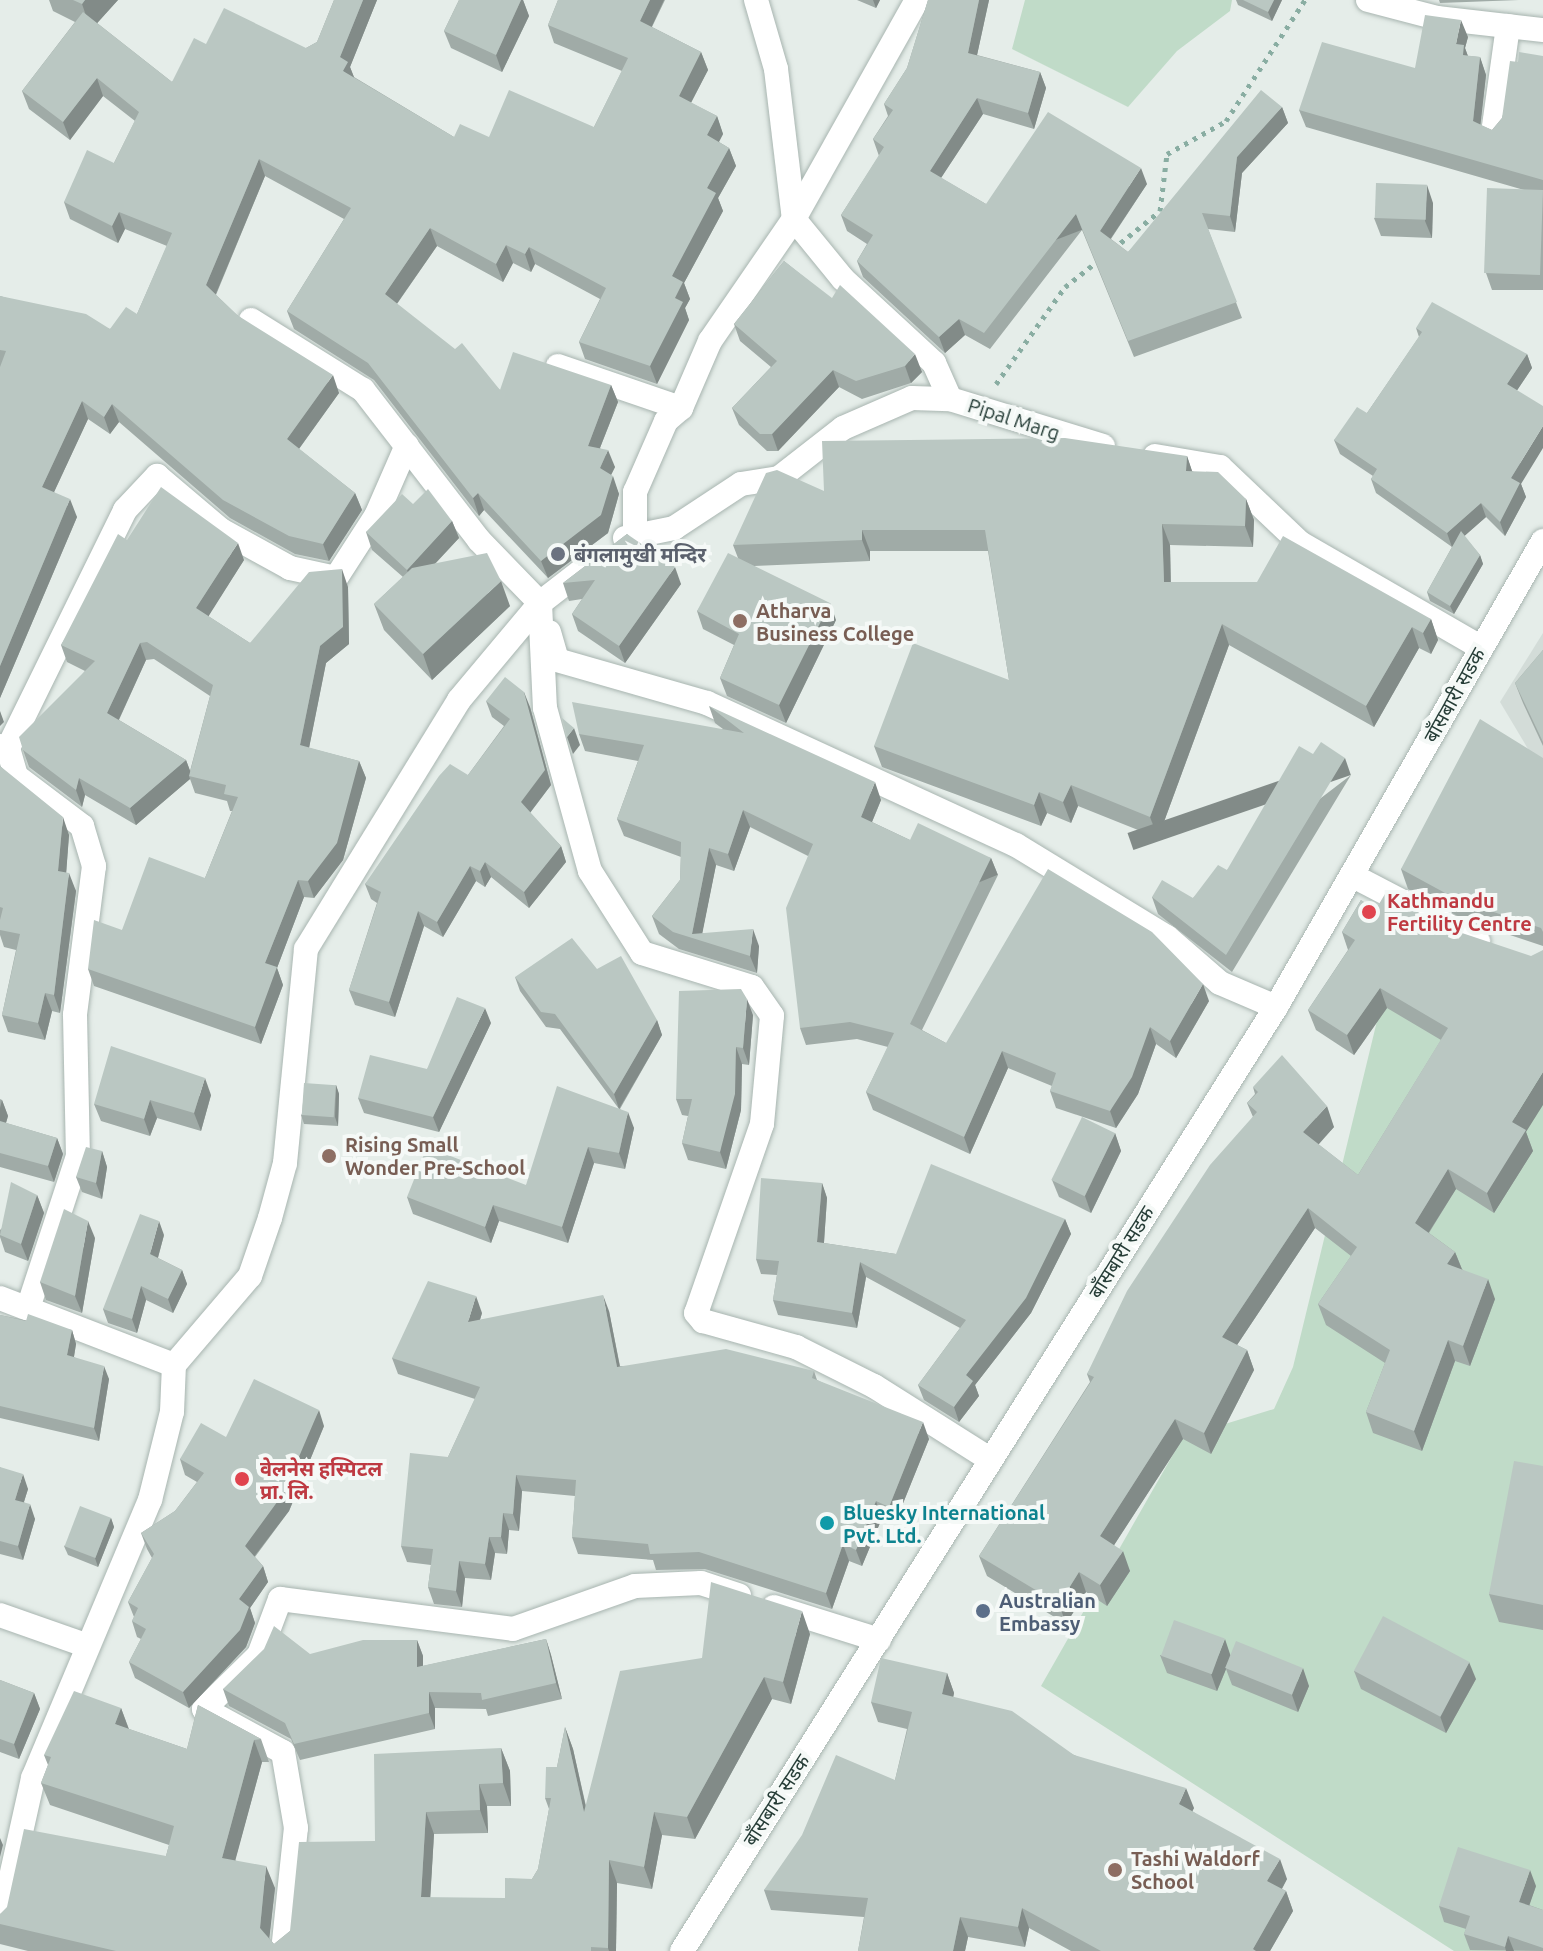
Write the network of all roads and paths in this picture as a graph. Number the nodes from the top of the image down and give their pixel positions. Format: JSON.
{"nodes":[{"id":1,"x":756,"y":0,"type":"edge"},
{"id":2,"x":917,"y":0,"type":"edge"},
{"id":3,"x":1305,"y":0,"type":"edge"},
{"id":4,"x":1368,"y":0,"type":"edge"},
{"id":5,"x":1508,"y":26,"type":"junction"},
{"id":6,"x":1543,"y":30,"type":"edge"},
{"id":7,"x":1493,"y":133,"type":"edge"},
{"id":8,"x":794,"y":219,"type":"junction"},
{"id":9,"x":251,"y":320,"type":"edge"},
{"id":10,"x":558,"y":366,"type":"edge"},
{"id":11,"x":950,"y":399,"type":"junction"},
{"id":12,"x":981,"y":404,"type":"junction"},
{"id":13,"x":681,"y":408,"type":"junction"},
{"id":14,"x":407,"y":445,"type":"junction"},
{"id":15,"x":635,"y":531,"type":"junction"},
{"id":16,"x":1543,"y":541,"type":"edge"},
{"id":17,"x":540,"y":603,"type":"junction"},
{"id":18,"x":1480,"y":647,"type":"junction"},
{"id":19,"x":4,"y":747,"type":"edge"},
{"id":20,"x":1353,"y":876,"type":"junction"},
{"id":21,"x":1506,"y":952,"type":"edge"},
{"id":22,"x":1276,"y":1007,"type":"junction"},
{"id":23,"x":0,"y":1298,"type":"edge"},
{"id":24,"x":28,"y":1308,"type":"junction"},
{"id":25,"x":174,"y":1365,"type":"junction"},
{"id":26,"x":991,"y":1460,"type":"junction"},
{"id":27,"x":0,"y":1615,"type":"edge"},
{"id":28,"x":879,"y":1640,"type":"junction"},
{"id":29,"x":85,"y":1645,"type":"junction"},
{"id":30,"x":0,"y":1926,"type":"edge"},
{"id":31,"x":283,"y":1951,"type":"edge"},
{"id":32,"x":682,"y":1951,"type":"edge"}],
"edges":[{"from":1,"to":8,"type":"street"},
{"from":2,"to":8,"type":"street"},
{"from":3,"to":12,"type":"path"},
{"from":4,"to":5,"type":"street"},
{"from":5,"to":6,"type":"street"},
{"from":5,"to":7,"type":"street"},
{"from":8,"to":11,"type":"street","name":"Pipal Marg"},
{"from":8,"to":13,"type":"street"},
{"from":9,"to":14,"type":"street"},
{"from":10,"to":13,"type":"street"},
{"from":11,"to":12,"type":"street","name":"Pipal Marg"},
{"from":11,"to":15,"type":"street"},
{"from":12,"to":18,"type":"street","name":"Pipal Marg"},
{"from":13,"to":15,"type":"street"},
{"from":14,"to":17,"type":"street"},
{"from":14,"to":19,"type":"street"},
{"from":15,"to":17,"type":"street"},
{"from":16,"to":18,"type":"street","name":"बाँसबारी सडक"},
{"from":17,"to":22,"type":"street"},
{"from":17,"to":25,"type":"street"},
{"from":17,"to":26,"type":"street"},
{"from":18,"to":20,"type":"street","name":"बाँसबारी सडक"},
{"from":19,"to":24,"type":"street"},
{"from":20,"to":21,"type":"street"},
{"from":20,"to":22,"type":"street","name":"बाँसबारी सडक"},
{"from":22,"to":26,"type":"street","name":"बाँसबारी सडक"},
{"from":23,"to":24,"type":"street"},
{"from":24,"to":25,"type":"street"},
{"from":25,"to":29,"type":"street"},
{"from":26,"to":28,"type":"street","name":"बाँसबारी सडक"},
{"from":27,"to":29,"type":"street"},
{"from":28,"to":31,"type":"street"},
{"from":28,"to":32,"type":"street","name":"बाँसबारी सडक"},
{"from":29,"to":30,"type":"street"}]}
